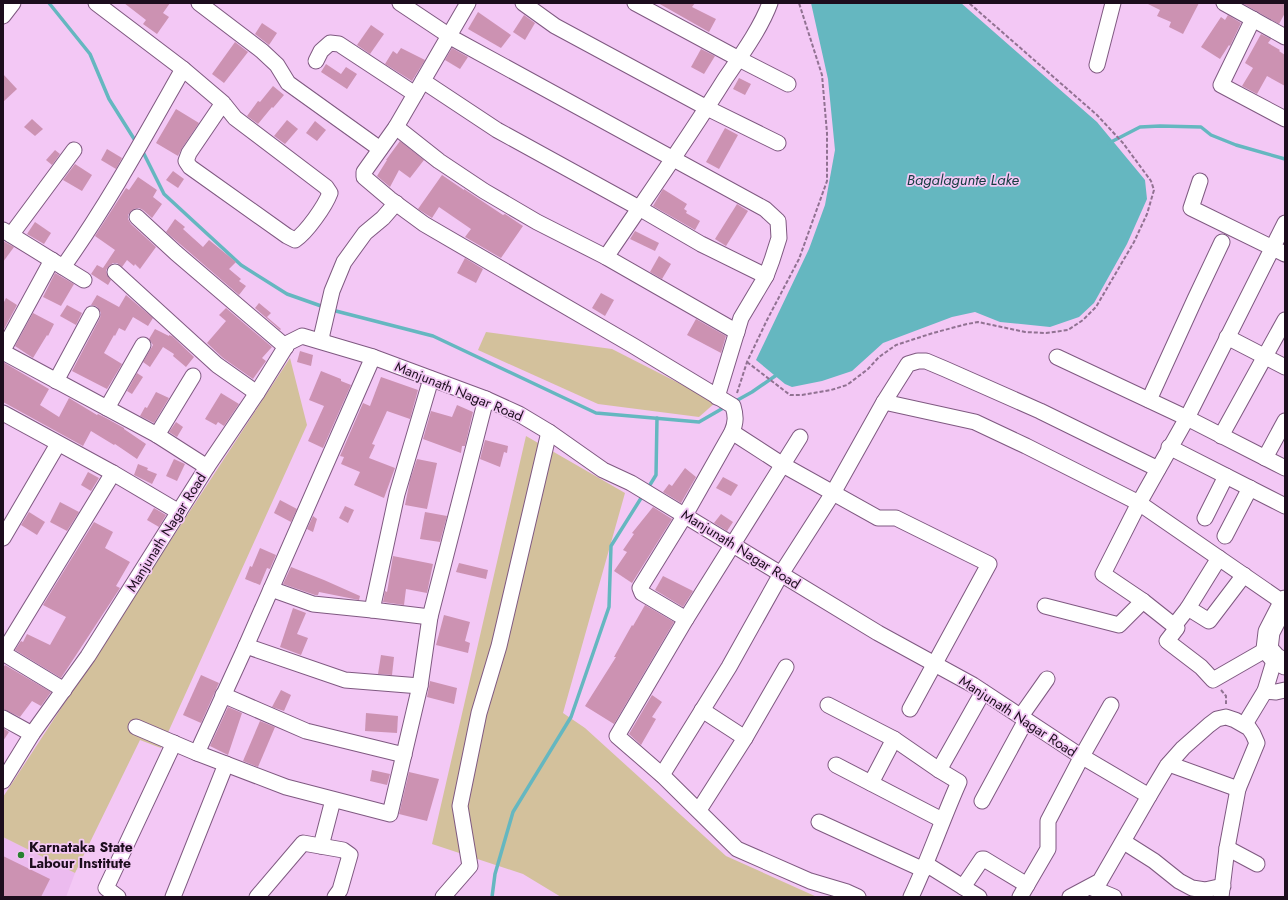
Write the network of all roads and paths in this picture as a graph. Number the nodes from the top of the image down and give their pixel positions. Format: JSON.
{"nodes":[{"id":1,"x":13,"y":3,"type":"edge"},
{"id":2,"x":96,"y":3,"type":"edge"},
{"id":3,"x":199,"y":3,"type":"edge"},
{"id":4,"x":400,"y":3,"type":"edge"},
{"id":5,"x":468,"y":3,"type":"edge"},
{"id":6,"x":523,"y":3,"type":"edge"},
{"id":7,"x":635,"y":3,"type":"edge"},
{"id":8,"x":770,"y":3,"type":"edge"},
{"id":9,"x":799,"y":3,"type":"edge"},
{"id":10,"x":969,"y":3,"type":"edge"},
{"id":11,"x":1113,"y":3,"type":"edge"},
{"id":12,"x":1224,"y":3,"type":"edge"},
{"id":13,"x":3,"y":16,"type":"edge"},
{"id":14,"x":1253,"y":19,"type":"junction"},
{"id":15,"x":1283,"y":31,"type":"edge"},
{"id":16,"x":448,"y":35,"type":"junction"},
{"id":17,"x":739,"y":59,"type":"junction"},
{"id":18,"x":316,"y":61,"type":"dead end"},
{"id":19,"x":1096,"y":65,"type":"dead end"},
{"id":20,"x":183,"y":69,"type":"junction"},
{"id":21,"x":423,"y":81,"type":"junction"},
{"id":22,"x":788,"y":84,"type":"dead end"},
{"id":23,"x":414,"y":94,"type":"junction"},
{"id":24,"x":222,"y":103,"type":"junction"},
{"id":25,"x":708,"y":108,"type":"junction"},
{"id":26,"x":1285,"y":119,"type":"edge"},
{"id":27,"x":396,"y":127,"type":"junction"},
{"id":28,"x":778,"y":143,"type":"dead end"},
{"id":29,"x":380,"y":149,"type":"junction"},
{"id":30,"x":74,"y":150,"type":"dead end"},
{"id":31,"x":673,"y":159,"type":"junction"},
{"id":32,"x":1200,"y":180,"type":"dead end"},
{"id":33,"x":396,"y":204,"type":"junction"},
{"id":34,"x":639,"y":208,"type":"junction"},
{"id":35,"x":137,"y":217,"type":"dead end"},
{"id":36,"x":1285,"y":223,"type":"edge"},
{"id":37,"x":7,"y":232,"type":"edge"},
{"id":38,"x":1222,"y":242,"type":"dead end"},
{"id":39,"x":1278,"y":251,"type":"edge"},
{"id":40,"x":606,"y":256,"type":"junction"},
{"id":41,"x":57,"y":263,"type":"junction"},
{"id":42,"x":115,"y":272,"type":"dead end"},
{"id":43,"x":766,"y":276,"type":"junction"},
{"id":44,"x":84,"y":280,"type":"dead end"},
{"id":45,"x":92,"y":314,"type":"dead end"},
{"id":46,"x":1285,"y":320,"type":"edge"},
{"id":47,"x":736,"y":332,"type":"junction"},
{"id":48,"x":322,"y":337,"type":"junction"},
{"id":49,"x":1227,"y":337,"type":"junction"},
{"id":50,"x":143,"y":345,"type":"dead end"},
{"id":51,"x":286,"y":347,"type":"junction"},
{"id":52,"x":3,"y":351,"type":"edge"},
{"id":53,"x":373,"y":357,"type":"junction"},
{"id":54,"x":1057,"y":357,"type":"dead end"},
{"id":55,"x":1266,"y":357,"type":"junction"},
{"id":56,"x":747,"y":362,"type":"junction"},
{"id":57,"x":1285,"y":367,"type":"edge"},
{"id":58,"x":193,"y":376,"type":"dead end"},
{"id":59,"x":431,"y":379,"type":"junction"},
{"id":60,"x":56,"y":380,"type":"junction"},
{"id":61,"x":257,"y":393,"type":"junction"},
{"id":62,"x":717,"y":396,"type":"junction"},
{"id":63,"x":486,"y":399,"type":"junction"},
{"id":64,"x":1149,"y":400,"type":"junction"},
{"id":65,"x":884,"y":402,"type":"junction"},
{"id":66,"x":733,"y":406,"type":"junction"},
{"id":67,"x":107,"y":408,"type":"junction"},
{"id":68,"x":4,"y":416,"type":"edge"},
{"id":69,"x":1187,"y":418,"type":"junction"},
{"id":70,"x":1285,"y":421,"type":"edge"},
{"id":71,"x":549,"y":432,"type":"junction"},
{"id":72,"x":732,"y":432,"type":"junction"},
{"id":73,"x":157,"y":436,"type":"junction"},
{"id":74,"x":1221,"y":436,"type":"junction"},
{"id":75,"x":800,"y":437,"type":"dead end"},
{"id":76,"x":58,"y":444,"type":"junction"},
{"id":77,"x":1170,"y":447,"type":"junction"},
{"id":78,"x":1265,"y":458,"type":"junction"},
{"id":79,"x":783,"y":465,"type":"junction"},
{"id":80,"x":207,"y":467,"type":"junction"},
{"id":81,"x":1285,"y":468,"type":"edge"},
{"id":82,"x":1158,"y":469,"type":"junction"},
{"id":83,"x":112,"y":473,"type":"junction"},
{"id":84,"x":1226,"y":476,"type":"junction"},
{"id":85,"x":1250,"y":488,"type":"junction"},
{"id":86,"x":833,"y":493,"type":"junction"},
{"id":87,"x":1139,"y":503,"type":"junction"},
{"id":88,"x":1285,"y":506,"type":"edge"},
{"id":89,"x":179,"y":512,"type":"junction"},
{"id":90,"x":685,"y":515,"type":"junction"},
{"id":91,"x":1205,"y":518,"type":"dead end"},
{"id":92,"x":1225,"y":536,"type":"dead end"},
{"id":93,"x":3,"y":538,"type":"edge"},
{"id":94,"x":733,"y":544,"type":"junction"},
{"id":95,"x":1220,"y":558,"type":"junction"},
{"id":96,"x":782,"y":574,"type":"junction"},
{"id":97,"x":1244,"y":575,"type":"junction"},
{"id":98,"x":271,"y":589,"type":"junction"},
{"id":99,"x":1143,"y":601,"type":"junction"},
{"id":100,"x":1284,"y":602,"type":"edge"},
{"id":101,"x":1045,"y":606,"type":"dead end"},
{"id":102,"x":1188,"y":608,"type":"junction"},
{"id":103,"x":372,"y":610,"type":"junction"},
{"id":104,"x":430,"y":617,"type":"junction"},
{"id":105,"x":686,"y":619,"type":"junction"},
{"id":106,"x":1174,"y":626,"type":"junction"},
{"id":107,"x":246,"y":646,"type":"junction"},
{"id":108,"x":3,"y":653,"type":"edge"},
{"id":109,"x":1275,"y":657,"type":"edge"},
{"id":110,"x":934,"y":664,"type":"junction"},
{"id":111,"x":786,"y":667,"type":"dead end"},
{"id":112,"x":1047,"y":679,"type":"dead end"},
{"id":113,"x":1213,"y":680,"type":"junction"},
{"id":114,"x":420,"y":686,"type":"junction"},
{"id":115,"x":64,"y":690,"type":"junction"},
{"id":116,"x":1285,"y":690,"type":"edge"},
{"id":117,"x":1265,"y":691,"type":"junction"},
{"id":118,"x":983,"y":692,"type":"junction"},
{"id":119,"x":223,"y":696,"type":"junction"},
{"id":120,"x":828,"y":705,"type":"dead end"},
{"id":121,"x":1111,"y":705,"type":"dead end"},
{"id":122,"x":910,"y":709,"type":"dead end"},
{"id":123,"x":702,"y":710,"type":"junction"},
{"id":124,"x":3,"y":718,"type":"edge"},
{"id":125,"x":1024,"y":718,"type":"junction"},
{"id":126,"x":1226,"y":718,"type":"junction"},
{"id":127,"x":1245,"y":724,"type":"junction"},
{"id":128,"x":136,"y":727,"type":"dead end"},
{"id":129,"x":32,"y":734,"type":"junction"},
{"id":130,"x":745,"y":738,"type":"junction"},
{"id":131,"x":894,"y":739,"type":"junction"},
{"id":132,"x":174,"y":743,"type":"junction"},
{"id":133,"x":197,"y":753,"type":"junction"},
{"id":134,"x":404,"y":755,"type":"junction"},
{"id":135,"x":1082,"y":756,"type":"junction"},
{"id":136,"x":226,"y":764,"type":"junction"},
{"id":137,"x":1169,"y":764,"type":"junction"},
{"id":138,"x":836,"y":765,"type":"dead end"},
{"id":139,"x":939,"y":770,"type":"junction"},
{"id":140,"x":662,"y":775,"type":"junction"},
{"id":141,"x":3,"y":781,"type":"edge"},
{"id":142,"x":871,"y":783,"type":"junction"},
{"id":143,"x":1238,"y":789,"type":"junction"},
{"id":144,"x":1148,"y":796,"type":"junction"},
{"id":145,"x":333,"y":800,"type":"junction"},
{"id":146,"x":982,"y":801,"type":"dead end"},
{"id":147,"x":699,"y":810,"type":"junction"},
{"id":148,"x":942,"y":820,"type":"junction"},
{"id":149,"x":820,"y":822,"type":"dead end"},
{"id":150,"x":1124,"y":842,"type":"junction"},
{"id":151,"x":321,"y":846,"type":"junction"},
{"id":152,"x":1227,"y":848,"type":"junction"},
{"id":153,"x":1257,"y":864,"type":"dead end"},
{"id":154,"x":925,"y":867,"type":"junction"},
{"id":155,"x":963,"y":887,"type":"junction"},
{"id":156,"x":1090,"y":887,"type":"junction"},
{"id":157,"x":1023,"y":891,"type":"edge"},
{"id":158,"x":1222,"y":891,"type":"edge"},
{"id":159,"x":118,"y":897,"type":"edge"},
{"id":160,"x":173,"y":897,"type":"edge"},
{"id":161,"x":257,"y":897,"type":"edge"},
{"id":162,"x":335,"y":897,"type":"edge"},
{"id":163,"x":443,"y":897,"type":"edge"},
{"id":164,"x":858,"y":897,"type":"edge"},
{"id":165,"x":911,"y":897,"type":"edge"},
{"id":166,"x":979,"y":897,"type":"edge"},
{"id":167,"x":1070,"y":897,"type":"edge"},
{"id":168,"x":1114,"y":897,"type":"edge"}],
"edges":[{"from":1,"to":13,"type":"street"},
{"from":2,"to":20,"type":"street"},
{"from":3,"to":29,"type":"street"},
{"from":4,"to":16,"type":"street"},
{"from":5,"to":16,"type":"street"},
{"from":6,"to":25,"type":"street"},
{"from":7,"to":17,"type":"street"},
{"from":8,"to":17,"type":"street"},
{"from":9,"to":56,"type":"path"},
{"from":10,"to":56,"type":"path"},
{"from":11,"to":19,"type":"street"},
{"from":12,"to":14,"type":"street"},
{"from":14,"to":15,"type":"street"},
{"from":14,"to":26,"type":"street"},
{"from":16,"to":21,"type":"street"},
{"from":16,"to":31,"type":"street"},
{"from":17,"to":22,"type":"street"},
{"from":17,"to":25,"type":"street"},
{"from":18,"to":23,"type":"street"},
{"from":20,"to":24,"type":"street"},
{"from":20,"to":41,"type":"street"},
{"from":21,"to":23,"type":"street"},
{"from":21,"to":34,"type":"street"},
{"from":23,"to":27,"type":"street"},
{"from":24,"to":24,"type":"street"},
{"from":25,"to":28,"type":"street"},
{"from":25,"to":31,"type":"street"},
{"from":27,"to":29,"type":"street"},
{"from":27,"to":40,"type":"street"},
{"from":29,"to":33,"type":"street"},
{"from":30,"to":37,"type":"street"},
{"from":31,"to":34,"type":"street"},
{"from":31,"to":43,"type":"street"},
{"from":32,"to":39,"type":"street"},
{"from":33,"to":48,"type":"street"},
{"from":33,"to":62,"type":"street"},
{"from":34,"to":40,"type":"street"},
{"from":34,"to":43,"type":"street"},
{"from":35,"to":51,"type":"street"},
{"from":36,"to":39,"type":"street"},
{"from":37,"to":41,"type":"street"},
{"from":38,"to":64,"type":"street"},
{"from":39,"to":49,"type":"street"},
{"from":40,"to":47,"type":"street"},
{"from":41,"to":44,"type":"street"},
{"from":41,"to":52,"type":"street"},
{"from":42,"to":61,"type":"street"},
{"from":43,"to":47,"type":"street"},
{"from":45,"to":60,"type":"street"},
{"from":46,"to":55,"type":"street"},
{"from":47,"to":62,"type":"street"},
{"from":48,"to":51,"type":"street","name":"Manjunath Nagar Road"},
{"from":48,"to":53,"type":"street","name":"Manjunath Nagar Road"},
{"from":49,"to":55,"type":"street"},
{"from":49,"to":69,"type":"street"},
{"from":50,"to":67,"type":"street"},
{"from":51,"to":61,"type":"street","name":"Manjunath Nagar Road"},
{"from":52,"to":60,"type":"street"},
{"from":53,"to":59,"type":"street","name":"Manjunath Nagar Road"},
{"from":53,"to":98,"type":"street"},
{"from":54,"to":64,"type":"street"},
{"from":55,"to":57,"type":"street"},
{"from":55,"to":74,"type":"street"},
{"from":56,"to":66,"type":"path"},
{"from":58,"to":73,"type":"street"},
{"from":59,"to":63,"type":"street","name":"Manjunath Nagar Road"},
{"from":59,"to":103,"type":"street"},
{"from":60,"to":67,"type":"street"},
{"from":61,"to":80,"type":"street","name":"Manjunath Nagar Road"},
{"from":62,"to":66,"type":"street"},
{"from":63,"to":71,"type":"street","name":"Manjunath Nagar Road"},
{"from":63,"to":104,"type":"street"},
{"from":64,"to":69,"type":"street"},
{"from":65,"to":82,"type":"street"},
{"from":65,"to":86,"type":"street"},
{"from":65,"to":87,"type":"street"},
{"from":66,"to":72,"type":"street"},
{"from":67,"to":73,"type":"street"},
{"from":68,"to":76,"type":"street"},
{"from":69,"to":74,"type":"street"},
{"from":69,"to":77,"type":"street"},
{"from":70,"to":78,"type":"street"},
{"from":71,"to":90,"type":"street","name":"Manjunath Nagar Road"},
{"from":71,"to":163,"type":"street"},
{"from":72,"to":79,"type":"street"},
{"from":72,"to":90,"type":"street"},
{"from":73,"to":80,"type":"street"},
{"from":74,"to":78,"type":"street"},
{"from":75,"to":79,"type":"street"},
{"from":76,"to":83,"type":"street"},
{"from":76,"to":93,"type":"street"},
{"from":77,"to":82,"type":"street"},
{"from":77,"to":84,"type":"street"},
{"from":78,"to":81,"type":"street"},
{"from":79,"to":86,"type":"street"},
{"from":79,"to":94,"type":"street"},
{"from":80,"to":89,"type":"street","name":"Manjunath Nagar Road"},
{"from":82,"to":87,"type":"street"},
{"from":83,"to":89,"type":"street"},
{"from":83,"to":108,"type":"street"},
{"from":84,"to":85,"type":"street"},
{"from":84,"to":91,"type":"street"},
{"from":85,"to":88,"type":"street"},
{"from":85,"to":92,"type":"street"},
{"from":86,"to":96,"type":"street"},
{"from":86,"to":110,"type":"street"},
{"from":87,"to":95,"type":"street"},
{"from":87,"to":99,"type":"street"},
{"from":89,"to":115,"type":"street","name":"Manjunath Nagar Road"},
{"from":90,"to":94,"type":"street","name":"Manjunath Nagar Road"},
{"from":90,"to":105,"type":"street"},
{"from":94,"to":96,"type":"street","name":"Manjunath Nagar Road"},
{"from":94,"to":105,"type":"street"},
{"from":95,"to":97,"type":"street"},
{"from":95,"to":102,"type":"street"},
{"from":96,"to":110,"type":"street","name":"Manjunath Nagar Road"},
{"from":96,"to":123,"type":"street"},
{"from":97,"to":100,"type":"street"},
{"from":97,"to":102,"type":"street"},
{"from":98,"to":103,"type":"street"},
{"from":98,"to":107,"type":"street"},
{"from":99,"to":101,"type":"street"},
{"from":99,"to":106,"type":"street"},
{"from":100,"to":109,"type":"street"},
{"from":102,"to":106,"type":"street"},
{"from":103,"to":104,"type":"street"},
{"from":104,"to":114,"type":"street"},
{"from":105,"to":140,"type":"street"},
{"from":106,"to":113,"type":"street"},
{"from":107,"to":114,"type":"street"},
{"from":107,"to":119,"type":"street"},
{"from":108,"to":115,"type":"street"},
{"from":109,"to":113,"type":"street"},
{"from":109,"to":117,"type":"street"},
{"from":110,"to":118,"type":"street","name":"Manjunath Nagar Road"},
{"from":110,"to":122,"type":"street"},
{"from":111,"to":130,"type":"street"},
{"from":112,"to":125,"type":"street"},
{"from":113,"to":126,"type":"path"},
{"from":114,"to":134,"type":"street"},
{"from":115,"to":129,"type":"street","name":"Manjunath Nagar Road"},
{"from":116,"to":117,"type":"street"},
{"from":117,"to":127,"type":"street"},
{"from":118,"to":125,"type":"street","name":"Manjunath Nagar Road"},
{"from":118,"to":139,"type":"street"},
{"from":119,"to":133,"type":"street"},
{"from":119,"to":134,"type":"street"},
{"from":120,"to":131,"type":"street"},
{"from":121,"to":135,"type":"street"},
{"from":123,"to":130,"type":"street"},
{"from":123,"to":140,"type":"street"},
{"from":124,"to":129,"type":"street"},
{"from":125,"to":135,"type":"street","name":"Manjunath Nagar Road"},
{"from":125,"to":146,"type":"street"},
{"from":126,"to":127,"type":"street"},
{"from":126,"to":137,"type":"street"},
{"from":127,"to":143,"type":"street"},
{"from":128,"to":132,"type":"street"},
{"from":129,"to":141,"type":"street","name":"Manjunath Nagar Road"},
{"from":130,"to":147,"type":"street"},
{"from":131,"to":139,"type":"street"},
{"from":131,"to":142,"type":"street"},
{"from":132,"to":133,"type":"street"},
{"from":132,"to":159,"type":"street"},
{"from":133,"to":136,"type":"street"},
{"from":134,"to":145,"type":"street"},
{"from":135,"to":144,"type":"street","name":"Manjunath Nagar Road"},
{"from":135,"to":157,"type":"street"},
{"from":136,"to":145,"type":"street"},
{"from":136,"to":160,"type":"street"},
{"from":137,"to":143,"type":"street"},
{"from":137,"to":144,"type":"street"},
{"from":138,"to":142,"type":"street"},
{"from":139,"to":148,"type":"street"},
{"from":140,"to":147,"type":"street"},
{"from":142,"to":148,"type":"street"},
{"from":143,"to":152,"type":"street"},
{"from":144,"to":150,"type":"street"},
{"from":145,"to":151,"type":"street"},
{"from":147,"to":164,"type":"street"},
{"from":148,"to":154,"type":"street"},
{"from":149,"to":154,"type":"street"},
{"from":150,"to":156,"type":"street"},
{"from":150,"to":158,"type":"street"},
{"from":151,"to":161,"type":"street"},
{"from":151,"to":162,"type":"street"},
{"from":152,"to":153,"type":"street"},
{"from":152,"to":158,"type":"street"},
{"from":154,"to":155,"type":"street"},
{"from":154,"to":165,"type":"street"},
{"from":155,"to":157,"type":"street"},
{"from":155,"to":166,"type":"street"},
{"from":156,"to":167,"type":"street"},
{"from":156,"to":168,"type":"street"}]}
